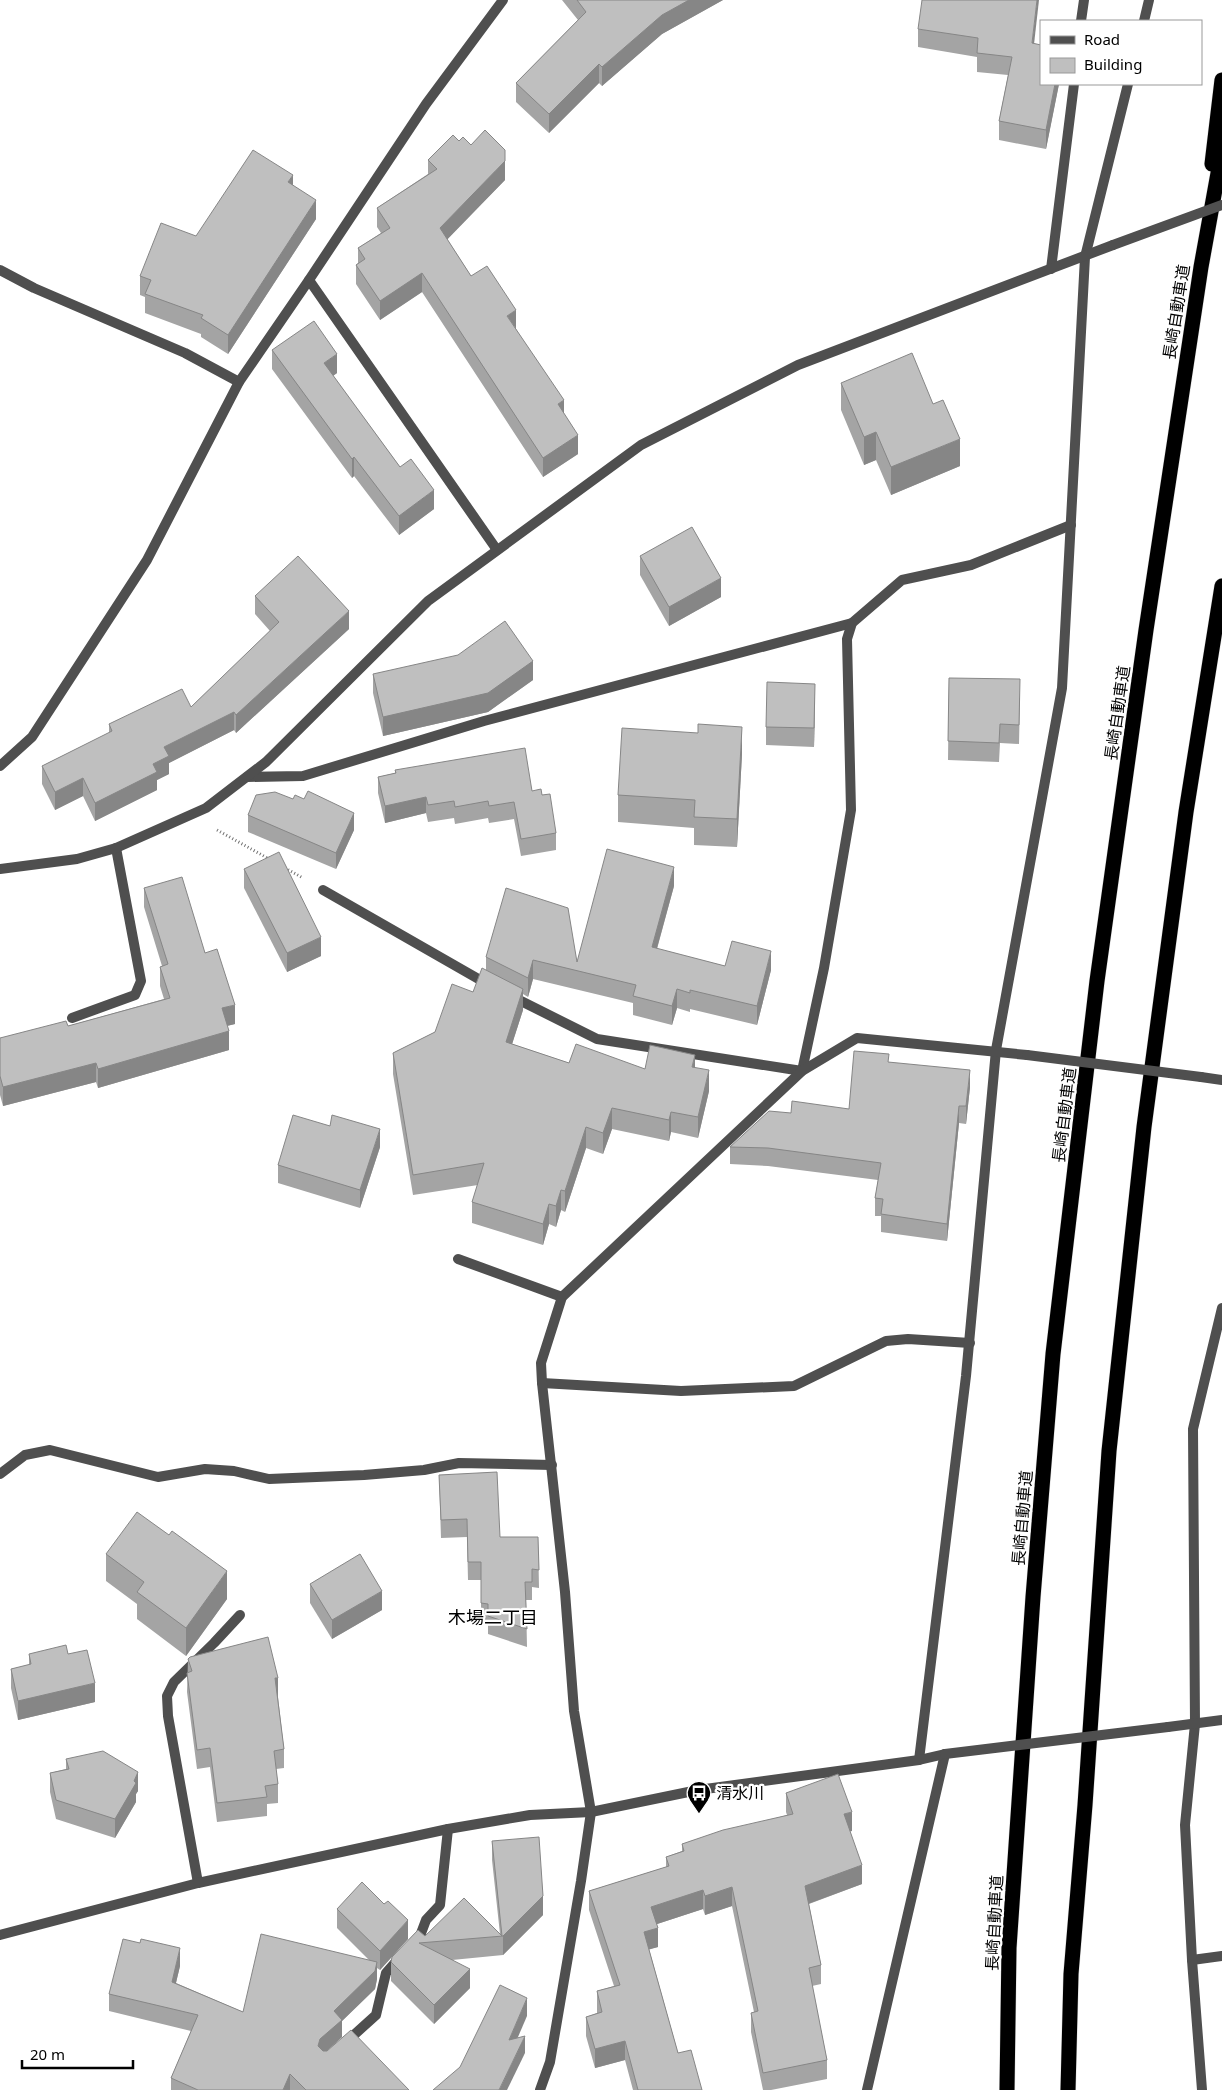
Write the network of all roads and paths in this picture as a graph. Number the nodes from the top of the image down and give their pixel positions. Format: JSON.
{"nodes":[{"id":1,"x":502,"y":0,"type":"edge"},
{"id":2,"x":1084,"y":0,"type":"edge"},
{"id":3,"x":1149,"y":0,"type":"edge"},
{"id":4,"x":1081,"y":20,"type":"edge"},
{"id":5,"x":1144,"y":20,"type":"edge"},
{"id":6,"x":1222,"y":80,"type":"edge"},
{"id":7,"x":1074,"y":85,"type":"edge"},
{"id":8,"x":1128,"y":85,"type":"edge"},
{"id":9,"x":1222,"y":151,"type":"edge"},
{"id":10,"x":1222,"y":205,"type":"edge"},
{"id":11,"x":1085,"y":257,"type":"junction"},
{"id":12,"x":1200,"y":267,"type":"junction"},
{"id":13,"x":1051,"y":269,"type":"junction"},
{"id":14,"x":0,"y":270,"type":"edge"},
{"id":15,"x":309,"y":280,"type":"junction"},
{"id":16,"x":239,"y":382,"type":"junction"},
{"id":17,"x":1071,"y":525,"type":"junction"},
{"id":18,"x":497,"y":550,"type":"junction"},
{"id":19,"x":1222,"y":586,"type":"edge"},
{"id":20,"x":852,"y":623,"type":"junction"},
{"id":21,"x":0,"y":766,"type":"edge"},
{"id":22,"x":247,"y":777,"type":"junction"},
{"id":23,"x":191,"y":815,"type":"junction"},
{"id":24,"x":116,"y":848,"type":"junction"},
{"id":25,"x":274,"y":862,"type":"edge"},
{"id":26,"x":282,"y":866,"type":"edge"},
{"id":27,"x":0,"y":869,"type":"edge"},
{"id":28,"x":323,"y":890,"type":"joint"},
{"id":29,"x":72,"y":1018,"type":"dead end"},
{"id":30,"x":996,"y":1050,"type":"junction"},
{"id":31,"x":802,"y":1071,"type":"junction"},
{"id":32,"x":1222,"y":1080,"type":"edge"},
{"id":33,"x":458,"y":1259,"type":"dead end"},
{"id":34,"x":562,"y":1297,"type":"junction"},
{"id":35,"x":1222,"y":1308,"type":"edge"},
{"id":36,"x":970,"y":1343,"type":"junction"},
{"id":37,"x":542,"y":1383,"type":"junction"},
{"id":38,"x":552,"y":1465,"type":"junction"},
{"id":39,"x":0,"y":1474,"type":"edge"},
{"id":40,"x":240,"y":1615,"type":"dead end"},
{"id":41,"x":1222,"y":1720,"type":"edge"},
{"id":42,"x":1195,"y":1724,"type":"junction"},
{"id":43,"x":945,"y":1754,"type":"junction"},
{"id":44,"x":919,"y":1760,"type":"junction"},
{"id":45,"x":591,"y":1812,"type":"junction"},
{"id":46,"x":448,"y":1829,"type":"junction"},
{"id":47,"x":198,"y":1884,"type":"junction"},
{"id":48,"x":0,"y":1935,"type":"edge"},
{"id":49,"x":1222,"y":1956,"type":"edge"},
{"id":50,"x":1192,"y":1960,"type":"junction"},
{"id":51,"x":339,"y":2048,"type":"edge"},
{"id":52,"x":540,"y":2090,"type":"edge"},
{"id":53,"x":867,"y":2090,"type":"edge"},
{"id":54,"x":1007,"y":2090,"type":"edge"},
{"id":55,"x":1068,"y":2090,"type":"edge"},
{"id":56,"x":1202,"y":2090,"type":"edge"}],
"edges":[{"from":1,"to":15,"type":"street"},
{"from":2,"to":4,"type":"street"},
{"from":3,"to":5,"type":"street"},
{"from":6,"to":12,"type":"highway"},
{"from":7,"to":13,"type":"street"},
{"from":8,"to":11,"type":"street"},
{"from":9,"to":12,"type":"highway","name":"長崎自動車道"},
{"from":10,"to":11,"type":"street","bridge":true},
{"from":11,"to":13,"type":"street"},
{"from":11,"to":17,"type":"street"},
{"from":12,"to":54,"type":"highway","name":"長崎自動車道"},
{"from":13,"to":18,"type":"street"},
{"from":14,"to":16,"type":"street"},
{"from":15,"to":16,"type":"street"},
{"from":15,"to":18,"type":"street"},
{"from":16,"to":21,"type":"street"},
{"from":17,"to":20,"type":"street"},
{"from":17,"to":30,"type":"street"},
{"from":18,"to":22,"type":"street"},
{"from":19,"to":55,"type":"highway"},
{"from":20,"to":22,"type":"street"},
{"from":20,"to":31,"type":"street"},
{"from":22,"to":23,"type":"street"},
{"from":23,"to":24,"type":"street"},
{"from":23,"to":25,"type":"path"},
{"from":24,"to":27,"type":"street"},
{"from":24,"to":29,"type":"street"},
{"from":26,"to":28,"type":"path"},
{"from":28,"to":31,"type":"street"},
{"from":30,"to":31,"type":"street"},
{"from":30,"to":32,"type":"street","bridge":true},
{"from":30,"to":36,"type":"street"},
{"from":31,"to":34,"type":"street"},
{"from":33,"to":34,"type":"street"},
{"from":34,"to":37,"type":"street"},
{"from":35,"to":42,"type":"street"},
{"from":36,"to":37,"type":"street"},
{"from":36,"to":44,"type":"street"},
{"from":37,"to":38,"type":"street"},
{"from":38,"to":39,"type":"street"},
{"from":38,"to":45,"type":"street"},
{"from":40,"to":47,"type":"street"},
{"from":41,"to":42,"type":"street"},
{"from":42,"to":43,"type":"street","bridge":true},
{"from":42,"to":50,"type":"street"},
{"from":43,"to":44,"type":"street"},
{"from":43,"to":53,"type":"street"},
{"from":44,"to":45,"type":"street"},
{"from":45,"to":46,"type":"street"},
{"from":45,"to":52,"type":"street"},
{"from":46,"to":47,"type":"street"},
{"from":46,"to":51,"type":"street"},
{"from":47,"to":48,"type":"street"},
{"from":49,"to":50,"type":"street"},
{"from":50,"to":56,"type":"street"}]}
